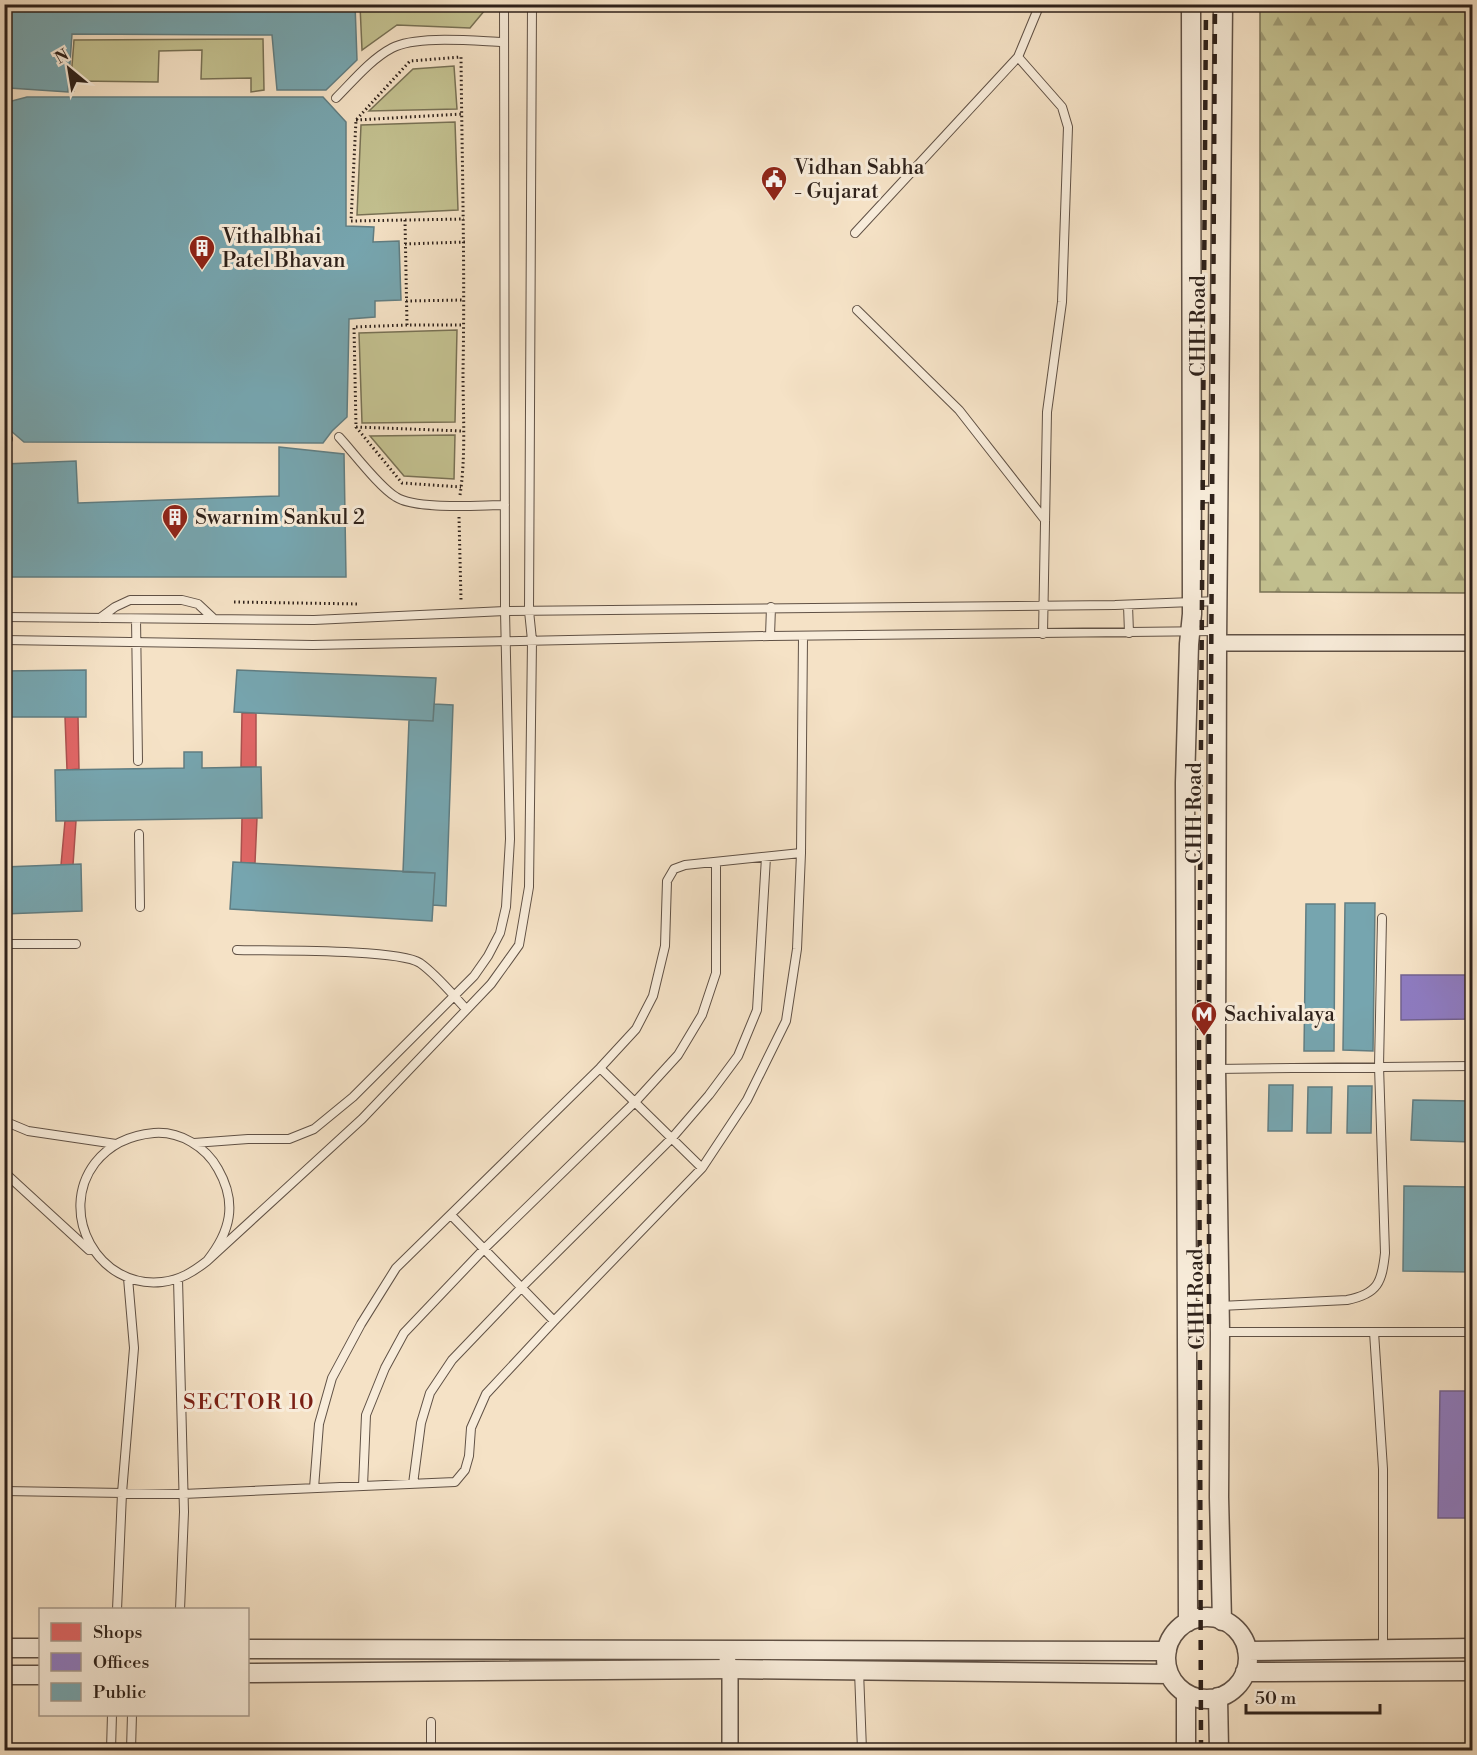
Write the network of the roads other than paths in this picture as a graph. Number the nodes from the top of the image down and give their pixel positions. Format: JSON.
{"nodes":[{"id":1,"x":504,"y":4,"type":"edge"},
{"id":2,"x":532,"y":4,"type":"edge"},
{"id":3,"x":1040,"y":4,"type":"edge"},
{"id":4,"x":1191,"y":4,"type":"edge"},
{"id":5,"x":1223,"y":4,"type":"edge"},
{"id":6,"x":503,"y":42,"type":"junction"},
{"id":7,"x":1018,"y":57,"type":"junction"},
{"id":8,"x":336,"y":98,"type":"dead end"},
{"id":9,"x":855,"y":233,"type":"dead end"},
{"id":10,"x":857,"y":310,"type":"dead end"},
{"id":11,"x":339,"y":437,"type":"dead end"},
{"id":12,"x":1219,"y":494,"type":"junction"},
{"id":13,"x":1192,"y":495,"type":"junction"},
{"id":14,"x":505,"y":505,"type":"junction"},
{"id":15,"x":1045,"y":520,"type":"junction"},
{"id":16,"x":1191,"y":601,"type":"junction"},
{"id":17,"x":1218,"y":601,"type":"junction"},
{"id":18,"x":1128,"y":604,"type":"junction"},
{"id":19,"x":1043,"y":606,"type":"junction"},
{"id":20,"x":771,"y":607,"type":"junction"},
{"id":21,"x":505,"y":611,"type":"junction"},
{"id":22,"x":529,"y":611,"type":"junction"},
{"id":23,"x":4,"y":618,"type":"edge"},
{"id":24,"x":98,"y":618,"type":"junction"},
{"id":25,"x":136,"y":619,"type":"junction"},
{"id":26,"x":214,"y":619,"type":"junction"},
{"id":27,"x":1190,"y":632,"type":"junction"},
{"id":28,"x":1129,"y":633,"type":"junction"},
{"id":29,"x":1043,"y":634,"type":"junction"},
{"id":30,"x":770,"y":636,"type":"junction"},
{"id":31,"x":803,"y":637,"type":"junction"},
{"id":32,"x":1217,"y":638,"type":"junction"},
{"id":33,"x":4,"y":640,"type":"edge"},
{"id":34,"x":532,"y":640,"type":"junction"},
{"id":35,"x":506,"y":641,"type":"junction"},
{"id":36,"x":136,"y":643,"type":"junction"},
{"id":37,"x":1473,"y":643,"type":"edge"},
{"id":38,"x":138,"y":761,"type":"dead end"},
{"id":39,"x":139,"y":834,"type":"dead end"},
{"id":40,"x":801,"y":853,"type":"junction"},
{"id":41,"x":766,"y":857,"type":"junction"},
{"id":42,"x":716,"y":862,"type":"junction"},
{"id":43,"x":140,"y":907,"type":"dead end"},
{"id":44,"x":1382,"y":918,"type":"dead end"},
{"id":45,"x":4,"y":944,"type":"edge"},
{"id":46,"x":76,"y":944,"type":"dead end"},
{"id":47,"x":237,"y":950,"type":"dead end"},
{"id":48,"x":454,"y":997,"type":"junction"},
{"id":49,"x":466,"y":1009,"type":"junction"},
{"id":50,"x":1379,"y":1066,"type":"junction"},
{"id":51,"x":1473,"y":1066,"type":"edge"},
{"id":52,"x":600,"y":1068,"type":"junction"},
{"id":53,"x":1216,"y":1069,"type":"junction"},
{"id":54,"x":1185,"y":1070,"type":"junction"},
{"id":55,"x":635,"y":1102,"type":"junction"},
{"id":56,"x":4,"y":1121,"type":"edge"},
{"id":57,"x":672,"y":1138,"type":"junction"},
{"id":58,"x":194,"y":1143,"type":"junction"},
{"id":59,"x":116,"y":1144,"type":"junction"},
{"id":60,"x":702,"y":1168,"type":"junction"},
{"id":61,"x":4,"y":1172,"type":"edge"},
{"id":62,"x":451,"y":1215,"type":"junction"},
{"id":63,"x":484,"y":1249,"type":"junction"},
{"id":64,"x":99,"y":1259,"type":"junction"},
{"id":65,"x":207,"y":1261,"type":"junction"},
{"id":66,"x":128,"y":1278,"type":"junction"},
{"id":67,"x":178,"y":1279,"type":"junction"},
{"id":68,"x":521,"y":1288,"type":"junction"},
{"id":69,"x":1219,"y":1306,"type":"junction"},
{"id":70,"x":554,"y":1321,"type":"junction"},
{"id":71,"x":1220,"y":1332,"type":"junction"},
{"id":72,"x":1374,"y":1332,"type":"junction"},
{"id":73,"x":1473,"y":1332,"type":"edge"},
{"id":74,"x":1187,"y":1335,"type":"junction"},
{"id":75,"x":413,"y":1484,"type":"junction"},
{"id":76,"x":363,"y":1486,"type":"junction"},
{"id":77,"x":314,"y":1488,"type":"junction"},
{"id":78,"x":4,"y":1491,"type":"edge"},
{"id":79,"x":122,"y":1493,"type":"junction"},
{"id":80,"x":183,"y":1494,"type":"junction"},
{"id":81,"x":117,"y":1608,"type":"edge"},
{"id":82,"x":180,"y":1608,"type":"edge"},
{"id":83,"x":1222,"y":1621,"type":"junction"},
{"id":84,"x":1188,"y":1622,"type":"junction"},
{"id":85,"x":4,"y":1648,"type":"edge"},
{"id":86,"x":39,"y":1648,"type":"edge"},
{"id":87,"x":1383,"y":1648,"type":"junction"},
{"id":88,"x":1473,"y":1648,"type":"edge"},
{"id":89,"x":249,"y":1649,"type":"edge"},
{"id":90,"x":724,"y":1650,"type":"junction"},
{"id":91,"x":904,"y":1650,"type":"junction"},
{"id":92,"x":1167,"y":1651,"type":"junction"},
{"id":93,"x":1247,"y":1651,"type":"junction"},
{"id":94,"x":730,"y":1669,"type":"junction"},
{"id":95,"x":859,"y":1670,"type":"junction"},
{"id":96,"x":904,"y":1671,"type":"junction"},
{"id":97,"x":1473,"y":1671,"type":"edge"},
{"id":98,"x":1245,"y":1672,"type":"junction"},
{"id":99,"x":249,"y":1673,"type":"edge"},
{"id":100,"x":1169,"y":1674,"type":"junction"},
{"id":101,"x":4,"y":1675,"type":"edge"},
{"id":102,"x":39,"y":1675,"type":"edge"},
{"id":103,"x":1186,"y":1694,"type":"junction"},
{"id":104,"x":1218,"y":1697,"type":"junction"},
{"id":105,"x":112,"y":1716,"type":"edge"},
{"id":106,"x":132,"y":1716,"type":"edge"},
{"id":107,"x":431,"y":1722,"type":"dead end"},
{"id":108,"x":111,"y":1750,"type":"edge"},
{"id":109,"x":131,"y":1750,"type":"edge"},
{"id":110,"x":431,"y":1750,"type":"edge"},
{"id":111,"x":730,"y":1750,"type":"edge"},
{"id":112,"x":862,"y":1750,"type":"edge"},
{"id":113,"x":1186,"y":1750,"type":"edge"},
{"id":114,"x":1219,"y":1750,"type":"edge"}],
"edges":[{"from":1,"to":6,"type":"lane"},
{"from":2,"to":22,"type":"lane"},
{"from":3,"to":7,"type":"lane"},
{"from":4,"to":13,"type":"street"},
{"from":5,"to":12,"type":"street","name":"CHH Road"},
{"from":6,"to":8,"type":"lane"},
{"from":6,"to":14,"type":"lane"},
{"from":7,"to":9,"type":"lane"},
{"from":7,"to":15,"type":"lane"},
{"from":10,"to":15,"type":"lane"},
{"from":11,"to":14,"type":"lane"},
{"from":12,"to":13,"type":"street"},
{"from":12,"to":17,"type":"street","name":"CHH Road"},
{"from":13,"to":16,"type":"street"},
{"from":14,"to":21,"type":"lane"},
{"from":15,"to":19,"type":"lane"},
{"from":16,"to":17,"type":"lane"},
{"from":16,"to":18,"type":"lane"},
{"from":16,"to":27,"type":"street"},
{"from":17,"to":32,"type":"street","name":"CHH Road"},
{"from":18,"to":19,"type":"lane"},
{"from":18,"to":28,"type":"lane"},
{"from":19,"to":20,"type":"lane"},
{"from":19,"to":29,"type":"lane"},
{"from":20,"to":22,"type":"lane"},
{"from":20,"to":30,"type":"lane"},
{"from":21,"to":22,"type":"lane"},
{"from":21,"to":26,"type":"lane"},
{"from":21,"to":35,"type":"lane"},
{"from":22,"to":34,"type":"lane"},
{"from":23,"to":24,"type":"lane"},
{"from":24,"to":25,"type":"lane"},
{"from":24,"to":26,"type":"lane"},
{"from":25,"to":26,"type":"lane"},
{"from":25,"to":36,"type":"lane"},
{"from":27,"to":28,"type":"lane"},
{"from":27,"to":32,"type":"lane"},
{"from":27,"to":54,"type":"street"},
{"from":28,"to":29,"type":"lane"},
{"from":29,"to":31,"type":"lane"},
{"from":30,"to":31,"type":"lane"},
{"from":30,"to":34,"type":"lane"},
{"from":31,"to":40,"type":"lane"},
{"from":32,"to":37,"type":"street"},
{"from":32,"to":53,"type":"street","name":"CHH Road"},
{"from":33,"to":36,"type":"lane"},
{"from":34,"to":35,"type":"lane"},
{"from":34,"to":49,"type":"lane"},
{"from":35,"to":36,"type":"lane"},
{"from":35,"to":48,"type":"lane"},
{"from":36,"to":38,"type":"lane"},
{"from":39,"to":43,"type":"lane"},
{"from":40,"to":41,"type":"lane"},
{"from":40,"to":60,"type":"lane"},
{"from":41,"to":42,"type":"lane"},
{"from":41,"to":57,"type":"lane"},
{"from":42,"to":52,"type":"lane"},
{"from":42,"to":55,"type":"lane"},
{"from":44,"to":50,"type":"lane"},
{"from":45,"to":46,"type":"lane"},
{"from":47,"to":48,"type":"lane"},
{"from":48,"to":49,"type":"lane"},
{"from":48,"to":58,"type":"lane"},
{"from":49,"to":65,"type":"lane"},
{"from":50,"to":51,"type":"lane"},
{"from":50,"to":53,"type":"lane"},
{"from":50,"to":69,"type":"lane"},
{"from":52,"to":55,"type":"lane"},
{"from":52,"to":62,"type":"lane"},
{"from":53,"to":54,"type":"street"},
{"from":53,"to":69,"type":"street","name":"CHH Road"},
{"from":54,"to":74,"type":"street"},
{"from":55,"to":57,"type":"lane"},
{"from":55,"to":63,"type":"lane"},
{"from":56,"to":59,"type":"lane"},
{"from":57,"to":60,"type":"lane"},
{"from":57,"to":68,"type":"lane"},
{"from":58,"to":59,"type":"lane"},
{"from":58,"to":65,"type":"lane"},
{"from":59,"to":64,"type":"lane"},
{"from":60,"to":70,"type":"lane"},
{"from":61,"to":64,"type":"lane"},
{"from":62,"to":63,"type":"lane"},
{"from":62,"to":77,"type":"lane"},
{"from":63,"to":68,"type":"lane"},
{"from":63,"to":76,"type":"lane"},
{"from":64,"to":66,"type":"lane"},
{"from":65,"to":67,"type":"lane"},
{"from":66,"to":67,"type":"lane"},
{"from":66,"to":79,"type":"lane"},
{"from":67,"to":80,"type":"lane"},
{"from":68,"to":70,"type":"lane"},
{"from":68,"to":75,"type":"lane"},
{"from":69,"to":71,"type":"street","name":"CHH Road"},
{"from":70,"to":75,"type":"lane"},
{"from":71,"to":72,"type":"lane"},
{"from":71,"to":74,"type":"street"},
{"from":71,"to":83,"type":"street","name":"CHH Road"},
{"from":72,"to":73,"type":"lane"},
{"from":72,"to":87,"type":"lane"},
{"from":74,"to":84,"type":"street"},
{"from":75,"to":76,"type":"lane"},
{"from":76,"to":77,"type":"lane"},
{"from":77,"to":80,"type":"lane"},
{"from":78,"to":79,"type":"lane"},
{"from":79,"to":80,"type":"lane"},
{"from":79,"to":81,"type":"lane"},
{"from":80,"to":82,"type":"lane"},
{"from":83,"to":84,"type":"street"},
{"from":83,"to":93,"type":"street"},
{"from":84,"to":92,"type":"street"},
{"from":85,"to":86,"type":"street"},
{"from":87,"to":88,"type":"street"},
{"from":87,"to":93,"type":"street"},
{"from":89,"to":90,"type":"street"},
{"from":90,"to":91,"type":"street"},
{"from":90,"to":94,"type":"street"},
{"from":91,"to":92,"type":"street"},
{"from":91,"to":96,"type":"street"},
{"from":92,"to":100,"type":"street"},
{"from":93,"to":98,"type":"street"},
{"from":94,"to":95,"type":"street"},
{"from":94,"to":99,"type":"street"},
{"from":94,"to":111,"type":"street"},
{"from":95,"to":96,"type":"street"},
{"from":95,"to":112,"type":"lane"},
{"from":96,"to":100,"type":"street"},
{"from":97,"to":98,"type":"street"},
{"from":98,"to":104,"type":"street"},
{"from":100,"to":103,"type":"street"},
{"from":101,"to":102,"type":"street"},
{"from":103,"to":104,"type":"street"},
{"from":103,"to":113,"type":"street"},
{"from":104,"to":114,"type":"street"},
{"from":105,"to":108,"type":"lane"},
{"from":106,"to":109,"type":"lane"},
{"from":107,"to":110,"type":"lane"}]}
